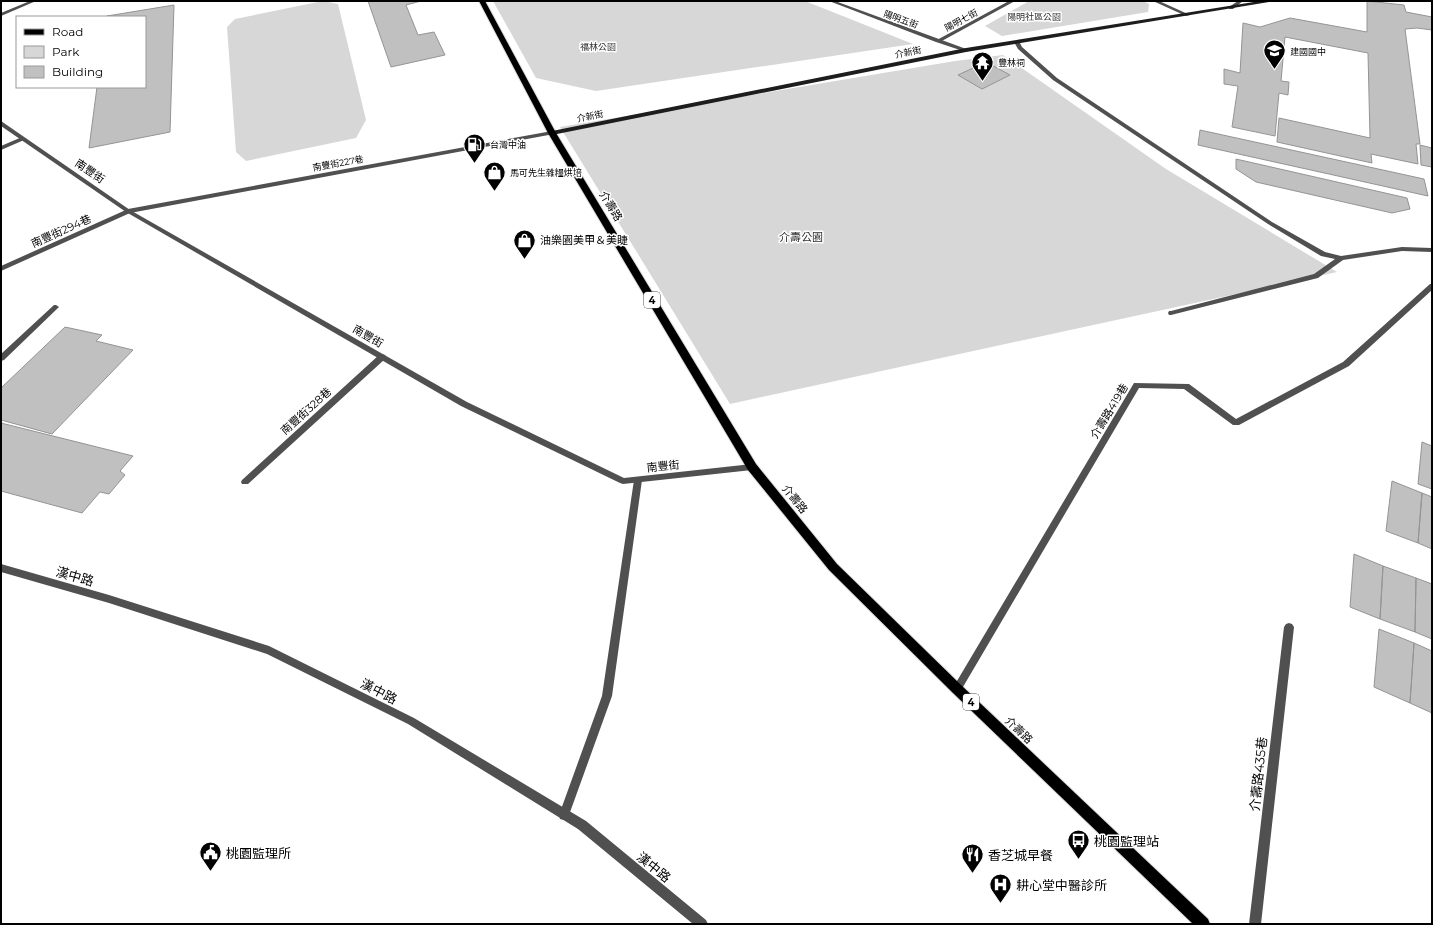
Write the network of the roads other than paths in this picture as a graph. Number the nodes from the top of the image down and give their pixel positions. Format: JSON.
{"nodes":[{"id":1,"x":34,"y":1,"type":"edge"},
{"id":2,"x":482,"y":1,"type":"edge"},
{"id":3,"x":831,"y":1,"type":"edge"},
{"id":4,"x":1013,"y":1,"type":"edge"},
{"id":5,"x":1155,"y":1,"type":"edge"},
{"id":6,"x":1240,"y":1,"type":"edge"},
{"id":7,"x":1269,"y":1,"type":"edge"},
{"id":8,"x":1231,"y":8,"type":"junction"},
{"id":9,"x":1,"y":15,"type":"edge"},
{"id":10,"x":1188,"y":15,"type":"junction"},
{"id":11,"x":938,"y":41,"type":"junction"},
{"id":12,"x":1017,"y":42,"type":"junction"},
{"id":13,"x":966,"y":50,"type":"junction"},
{"id":14,"x":1,"y":123,"type":"edge"},
{"id":15,"x":552,"y":133,"type":"junction"},
{"id":16,"x":22,"y":139,"type":"junction"},
{"id":17,"x":1,"y":148,"type":"edge"},
{"id":18,"x":128,"y":211,"type":"junction"},
{"id":19,"x":1432,"y":250,"type":"edge"},
{"id":20,"x":1341,"y":258,"type":"junction"},
{"id":21,"x":1,"y":269,"type":"edge"},
{"id":22,"x":1432,"y":286,"type":"edge"},
{"id":23,"x":56,"y":307,"type":"dead end"},
{"id":24,"x":1171,"y":313,"type":"dead end"},
{"id":25,"x":382,"y":357,"type":"junction"},
{"id":26,"x":1,"y":358,"type":"edge"},
{"id":27,"x":752,"y":467,"type":"junction"},
{"id":28,"x":638,"y":480,"type":"junction"},
{"id":29,"x":245,"y":482,"type":"dead end"},
{"id":30,"x":1,"y":568,"type":"edge"},
{"id":31,"x":1289,"y":626,"type":"dead end"},
{"id":32,"x":957,"y":689,"type":"junction"},
{"id":33,"x":564,"y":814,"type":"junction"},
{"id":34,"x":702,"y":924,"type":"edge"},
{"id":35,"x":1204,"y":924,"type":"edge"},
{"id":36,"x":1255,"y":924,"type":"edge"}],
"edges":[{"from":1,"to":9,"type":"street"},
{"from":2,"to":15,"type":"main road","name":"介壽路","number":"4"},
{"from":3,"to":11,"type":"street","name":"陽明五街"},
{"from":4,"to":11,"type":"street","name":"陽明七街"},
{"from":5,"to":10,"type":"street"},
{"from":6,"to":8,"type":"street"},
{"from":7,"to":8,"type":"street","name":"介新街"},
{"from":8,"to":10,"type":"street","name":"介新街"},
{"from":10,"to":12,"type":"street","name":"介新街"},
{"from":11,"to":13,"type":"street","name":"陽明五街"},
{"from":12,"to":13,"type":"street","name":"介新街"},
{"from":12,"to":20,"type":"street"},
{"from":13,"to":15,"type":"street","name":"介新街"},
{"from":14,"to":16,"type":"street","name":"南豐街"},
{"from":15,"to":18,"type":"street","name":"南豐街227巷"},
{"from":15,"to":27,"type":"main road","name":"介壽路","number":"4"},
{"from":16,"to":17,"type":"street"},
{"from":16,"to":18,"type":"street","name":"南豐街"},
{"from":18,"to":21,"type":"street","name":"南豐街294巷"},
{"from":18,"to":25,"type":"street","name":"南豐街"},
{"from":19,"to":20,"type":"street"},
{"from":20,"to":24,"type":"street"},
{"from":22,"to":32,"type":"street","name":"介壽路419巷"},
{"from":23,"to":26,"type":"street"},
{"from":25,"to":28,"type":"street","name":"南豐街"},
{"from":25,"to":29,"type":"street","name":"南豐街328巷"},
{"from":27,"to":28,"type":"street","name":"南豐街"},
{"from":27,"to":32,"type":"main road","name":"介壽路","number":"4"},
{"from":28,"to":33,"type":"street"},
{"from":30,"to":33,"type":"street","name":"漢中路"},
{"from":31,"to":36,"type":"street","name":"介壽路435巷"},
{"from":32,"to":35,"type":"main road","name":"介壽路","number":"4"},
{"from":33,"to":34,"type":"street","name":"漢中路"}]}
